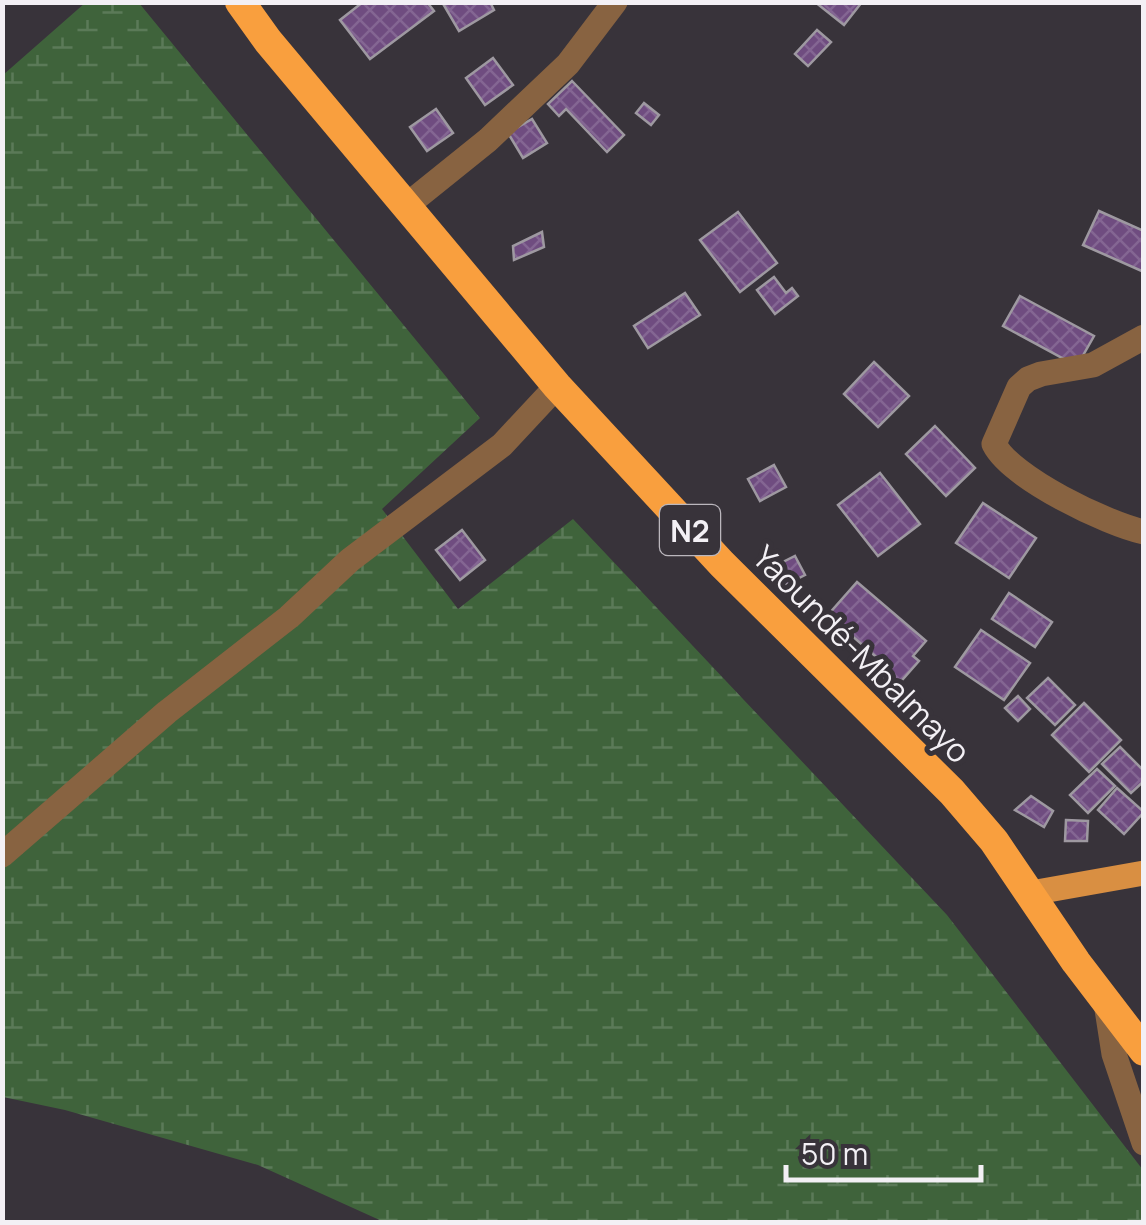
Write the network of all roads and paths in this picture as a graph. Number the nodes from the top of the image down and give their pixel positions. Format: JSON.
{"nodes":[{"id":1,"x":240,"y":2,"type":"edge"},
{"id":2,"x":615,"y":2,"type":"edge"},
{"id":3,"x":406,"y":206,"type":"junction"},
{"id":4,"x":1144,"y":337,"type":"edge"},
{"id":5,"x":557,"y":386,"type":"junction"},
{"id":6,"x":1144,"y":532,"type":"edge"},
{"id":7,"x":2,"y":855,"type":"edge"},
{"id":8,"x":1144,"y":873,"type":"edge"},
{"id":9,"x":1031,"y":893,"type":"junction"},
{"id":10,"x":1106,"y":1003,"type":"junction"},
{"id":11,"x":1144,"y":1051,"type":"edge"},
{"id":12,"x":1144,"y":1142,"type":"edge"}],
"edges":[{"from":1,"to":3,"type":"highway","name":"Yaoundé-Mbalmayo","number":"N2"},
{"from":2,"to":3,"type":"street"},
{"from":3,"to":5,"type":"highway","name":"Yaoundé-Mbalmayo","number":"N2"},
{"from":4,"to":6,"type":"street"},
{"from":5,"to":7,"type":"street"},
{"from":5,"to":9,"type":"highway","name":"Yaoundé-Mbalmayo","number":"N2"},
{"from":8,"to":9,"type":"main road"},
{"from":9,"to":10,"type":"highway","name":"Yaoundé-Mbalmayo","number":"N2"},
{"from":10,"to":11,"type":"highway","name":"Yaoundé-Mbalmayo","number":"N2"},
{"from":10,"to":12,"type":"street"}]}
